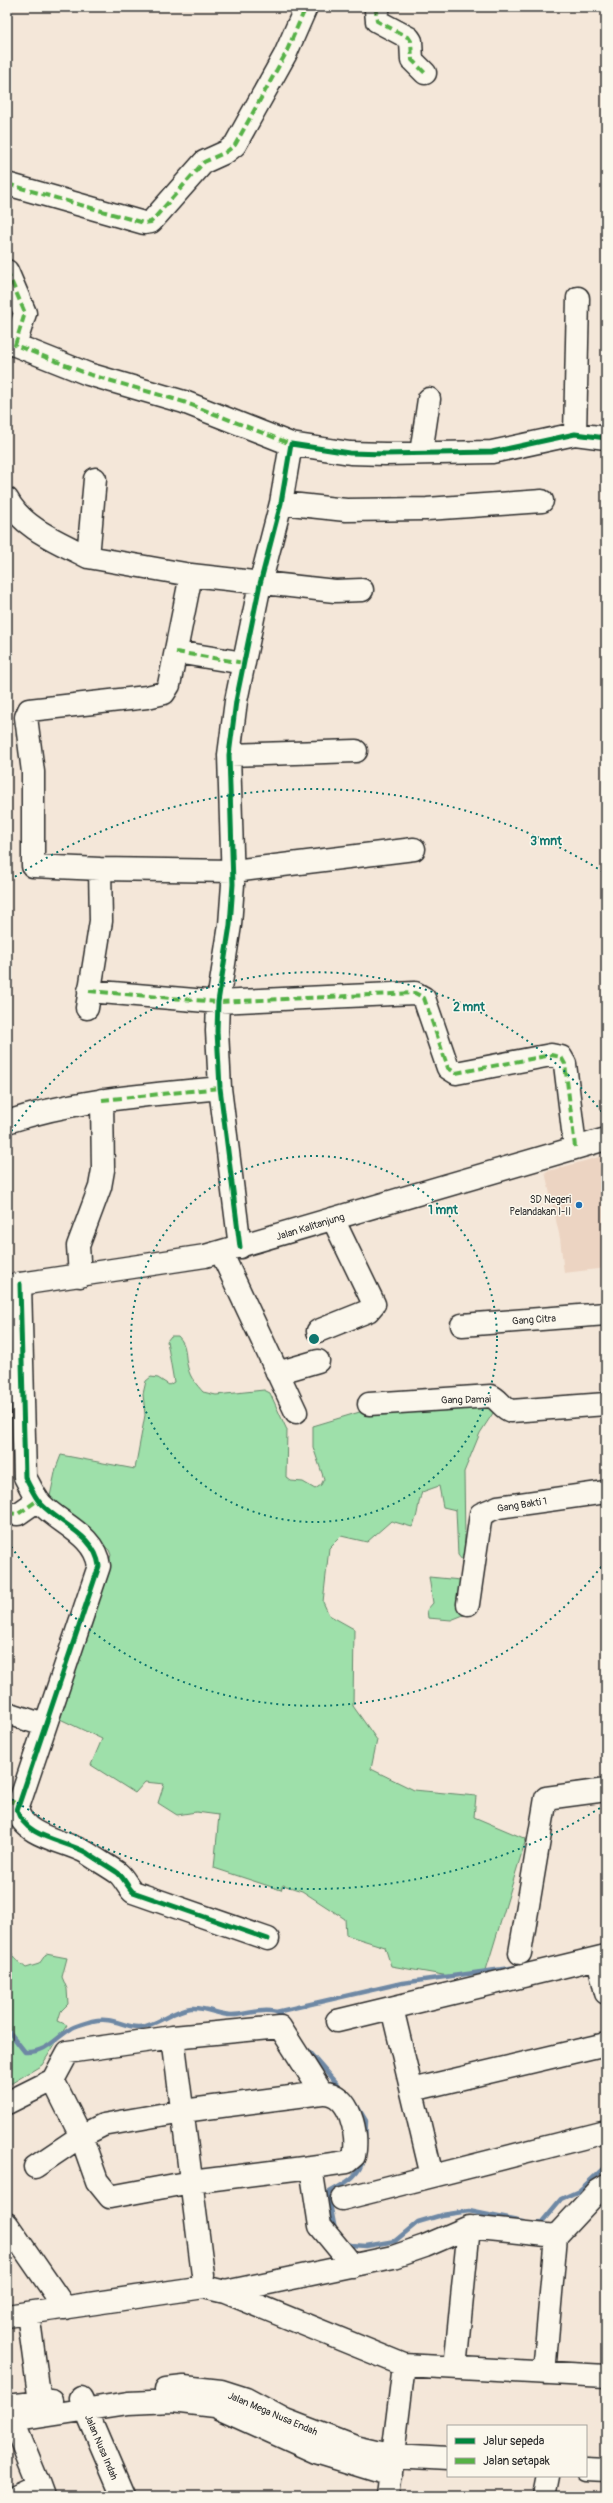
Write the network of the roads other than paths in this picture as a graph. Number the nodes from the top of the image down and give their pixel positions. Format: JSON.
{"nodes":[{"id":1,"x":306,"y":7,"type":"edge"},
{"id":2,"x":379,"y":7,"type":"edge"},
{"id":3,"x":424,"y":73,"type":"dead end"},
{"id":4,"x":7,"y":184,"type":"edge"},
{"id":5,"x":7,"y":271,"type":"edge"},
{"id":6,"x":578,"y":298,"type":"dead end"},
{"id":7,"x":11,"y":352,"type":"edge"},
{"id":8,"x":429,"y":399,"type":"dead end"},
{"id":9,"x":575,"y":434,"type":"junction"},
{"id":10,"x":606,"y":438,"type":"edge"},
{"id":11,"x":291,"y":444,"type":"junction"},
{"id":12,"x":421,"y":453,"type":"junction"},
{"id":13,"x":95,"y":479,"type":"dead end"},
{"id":14,"x":7,"y":499,"type":"edge"},
{"id":15,"x":542,"y":501,"type":"dead end"},
{"id":16,"x":281,"y":503,"type":"junction"},
{"id":17,"x":88,"y":557,"type":"junction"},
{"id":18,"x":191,"y":575,"type":"junction"},
{"id":19,"x":260,"y":584,"type":"junction"},
{"id":20,"x":362,"y":590,"type":"dead end"},
{"id":21,"x":176,"y":652,"type":"junction"},
{"id":22,"x":244,"y":663,"type":"junction"},
{"id":23,"x":356,"y":751,"type":"dead end"},
{"id":24,"x":229,"y":755,"type":"junction"},
{"id":25,"x":414,"y":849,"type":"dead end"},
{"id":26,"x":100,"y":869,"type":"junction"},
{"id":27,"x":234,"y":871,"type":"junction"},
{"id":28,"x":218,"y":1002,"type":"junction"},
{"id":29,"x":220,"y":1088,"type":"junction"},
{"id":30,"x":102,"y":1100,"type":"junction"},
{"id":31,"x":7,"y":1122,"type":"edge"},
{"id":32,"x":573,"y":1133,"type":"junction"},
{"id":33,"x":606,"y":1139,"type":"edge"},
{"id":34,"x":333,"y":1219,"type":"junction"},
{"id":35,"x":230,"y":1250,"type":"junction"},
{"id":36,"x":80,"y":1276,"type":"junction"},
{"id":37,"x":13,"y":1285,"type":"edge"},
{"id":38,"x":606,"y":1314,"type":"edge"},
{"id":39,"x":462,"y":1325,"type":"dead end"},
{"id":40,"x":318,"y":1331,"type":"dead end"},
{"id":41,"x":318,"y":1361,"type":"dead end"},
{"id":42,"x":278,"y":1373,"type":"junction"},
{"id":43,"x":369,"y":1404,"type":"dead end"},
{"id":44,"x":606,"y":1404,"type":"edge"},
{"id":45,"x":296,"y":1412,"type":"dead end"},
{"id":46,"x":606,"y":1492,"type":"edge"},
{"id":47,"x":38,"y":1500,"type":"junction"},
{"id":48,"x":7,"y":1513,"type":"edge"},
{"id":49,"x":468,"y":1604,"type":"dead end"},
{"id":50,"x":7,"y":1713,"type":"edge"},
{"id":51,"x":44,"y":1725,"type":"junction"},
{"id":52,"x":606,"y":1790,"type":"edge"},
{"id":53,"x":13,"y":1802,"type":"edge"},
{"id":54,"x":268,"y":1939,"type":"dead end"},
{"id":55,"x":520,"y":1953,"type":"dead end"},
{"id":56,"x":602,"y":1957,"type":"edge"},
{"id":57,"x":606,"y":1993,"type":"edge"},
{"id":58,"x":392,"y":2008,"type":"junction"},
{"id":59,"x":337,"y":2021,"type":"dead end"},
{"id":60,"x":173,"y":2037,"type":"junction"},
{"id":61,"x":606,"y":2044,"type":"edge"},
{"id":62,"x":53,"y":2080,"type":"junction"},
{"id":63,"x":412,"y":2090,"type":"junction"},
{"id":64,"x":322,"y":2093,"type":"junction"},
{"id":65,"x":7,"y":2103,"type":"edge"},
{"id":66,"x":183,"y":2111,"type":"junction"},
{"id":67,"x":606,"y":2132,"type":"edge"},
{"id":68,"x":81,"y":2136,"type":"junction"},
{"id":69,"x":311,"y":2167,"type":"junction"},
{"id":70,"x":35,"y":2168,"type":"dead end"},
{"id":71,"x":432,"y":2176,"type":"junction"},
{"id":72,"x":191,"y":2182,"type":"junction"},
{"id":73,"x":606,"y":2186,"type":"edge"},
{"id":74,"x":342,"y":2199,"type":"dead end"},
{"id":75,"x":469,"y":2226,"type":"junction"},
{"id":76,"x":8,"y":2229,"type":"edge"},
{"id":77,"x":556,"y":2236,"type":"junction"},
{"id":78,"x":353,"y":2266,"type":"junction"},
{"id":79,"x":209,"y":2281,"type":"junction"},
{"id":80,"x":65,"y":2308,"type":"junction"},
{"id":81,"x":18,"y":2315,"type":"edge"},
{"id":82,"x":404,"y":2366,"type":"junction"},
{"id":83,"x":455,"y":2368,"type":"junction"},
{"id":84,"x":544,"y":2373,"type":"junction"},
{"id":85,"x":606,"y":2376,"type":"edge"},
{"id":86,"x":40,"y":2402,"type":"junction"},
{"id":87,"x":84,"y":2404,"type":"junction"},
{"id":88,"x":7,"y":2406,"type":"edge"},
{"id":89,"x":447,"y":2459,"type":"edge"},
{"id":90,"x":587,"y":2469,"type":"edge"},
{"id":91,"x":606,"y":2470,"type":"edge"},
{"id":92,"x":391,"y":2476,"type":"edge"},
{"id":93,"x":548,"y":2477,"type":"edge"},
{"id":94,"x":41,"y":2490,"type":"edge"},
{"id":95,"x":16,"y":2496,"type":"edge"},
{"id":96,"x":123,"y":2496,"type":"edge"},
{"id":97,"x":544,"y":2496,"type":"edge"}],
"edges":[{"from":1,"to":4,"type":"street"},
{"from":2,"to":3,"type":"street"},
{"from":5,"to":7,"type":"street"},
{"from":6,"to":9,"type":"street"},
{"from":7,"to":11,"type":"street"},
{"from":8,"to":12,"type":"street"},
{"from":9,"to":10,"type":"street"},
{"from":9,"to":12,"type":"street"},
{"from":11,"to":12,"type":"street"},
{"from":11,"to":16,"type":"street"},
{"from":13,"to":17,"type":"street"},
{"from":14,"to":17,"type":"street"},
{"from":15,"to":16,"type":"street"},
{"from":16,"to":19,"type":"street"},
{"from":17,"to":18,"type":"street"},
{"from":18,"to":19,"type":"street"},
{"from":18,"to":21,"type":"street"},
{"from":19,"to":20,"type":"street"},
{"from":19,"to":22,"type":"street"},
{"from":21,"to":22,"type":"street"},
{"from":21,"to":26,"type":"street"},
{"from":22,"to":24,"type":"street"},
{"from":23,"to":24,"type":"street"},
{"from":24,"to":27,"type":"street"},
{"from":25,"to":27,"type":"street"},
{"from":26,"to":27,"type":"street"},
{"from":26,"to":28,"type":"street"},
{"from":27,"to":28,"type":"street"},
{"from":28,"to":29,"type":"street"},
{"from":28,"to":32,"type":"street"},
{"from":29,"to":30,"type":"street"},
{"from":29,"to":35,"type":"street"},
{"from":30,"to":31,"type":"street"},
{"from":30,"to":36,"type":"street"},
{"from":32,"to":33,"type":"street","name":"Jalan Kalitanjung"},
{"from":32,"to":34,"type":"street","name":"Jalan Kalitanjung"},
{"from":34,"to":35,"type":"street","name":"Jalan Kalitanjung"},
{"from":34,"to":40,"type":"street"},
{"from":35,"to":36,"type":"street","name":"Jalan Kalitanjung"},
{"from":35,"to":42,"type":"street"},
{"from":36,"to":37,"type":"street","name":"Jalan Kalitanjung"},
{"from":37,"to":47,"type":"street"},
{"from":38,"to":39,"type":"street","name":"Gang Citra"},
{"from":41,"to":42,"type":"street"},
{"from":42,"to":45,"type":"street"},
{"from":43,"to":44,"type":"street","name":"Gang Damai"},
{"from":46,"to":49,"type":"street","name":"Gang Bakti 1"},
{"from":47,"to":48,"type":"street"},
{"from":47,"to":51,"type":"street"},
{"from":50,"to":51,"type":"street"},
{"from":51,"to":53,"type":"street"},
{"from":52,"to":55,"type":"street"},
{"from":53,"to":54,"type":"street"},
{"from":56,"to":57,"type":"street"},
{"from":56,"to":58,"type":"street"},
{"from":58,"to":59,"type":"street"},
{"from":58,"to":63,"type":"street"},
{"from":60,"to":62,"type":"street"},
{"from":60,"to":64,"type":"street"},
{"from":60,"to":66,"type":"street"},
{"from":61,"to":63,"type":"street"},
{"from":62,"to":65,"type":"street"},
{"from":62,"to":68,"type":"street"},
{"from":63,"to":71,"type":"street"},
{"from":64,"to":66,"type":"street"},
{"from":64,"to":69,"type":"street"},
{"from":66,"to":68,"type":"street"},
{"from":66,"to":72,"type":"street"},
{"from":67,"to":71,"type":"street"},
{"from":68,"to":70,"type":"street"},
{"from":68,"to":72,"type":"street"},
{"from":69,"to":72,"type":"street"},
{"from":69,"to":78,"type":"street"},
{"from":71,"to":74,"type":"street"},
{"from":72,"to":79,"type":"street"},
{"from":73,"to":77,"type":"street"},
{"from":75,"to":77,"type":"street"},
{"from":75,"to":78,"type":"street"},
{"from":75,"to":83,"type":"street"},
{"from":76,"to":80,"type":"street"},
{"from":77,"to":84,"type":"street"},
{"from":78,"to":79,"type":"street"},
{"from":79,"to":80,"type":"street"},
{"from":79,"to":82,"type":"street"},
{"from":80,"to":81,"type":"street"},
{"from":81,"to":86,"type":"street"},
{"from":82,"to":83,"type":"street"},
{"from":82,"to":92,"type":"street"},
{"from":83,"to":84,"type":"street"},
{"from":84,"to":85,"type":"street"},
{"from":86,"to":87,"type":"street","name":"Jalan Mega Nusa Endah"},
{"from":86,"to":88,"type":"street","name":"Jalan Mega Nusa Endah"},
{"from":87,"to":92,"type":"street","name":"Jalan Mega Nusa Endah"},
{"from":87,"to":94,"type":"street"},
{"from":87,"to":96,"type":"street","name":"Jalan Nusa Indah"},
{"from":89,"to":92,"type":"street","name":"Jalan Mega Nusa Endah"},
{"from":90,"to":91,"type":"street"},
{"from":93,"to":97,"type":"street"},
{"from":94,"to":95,"type":"street"}]}
